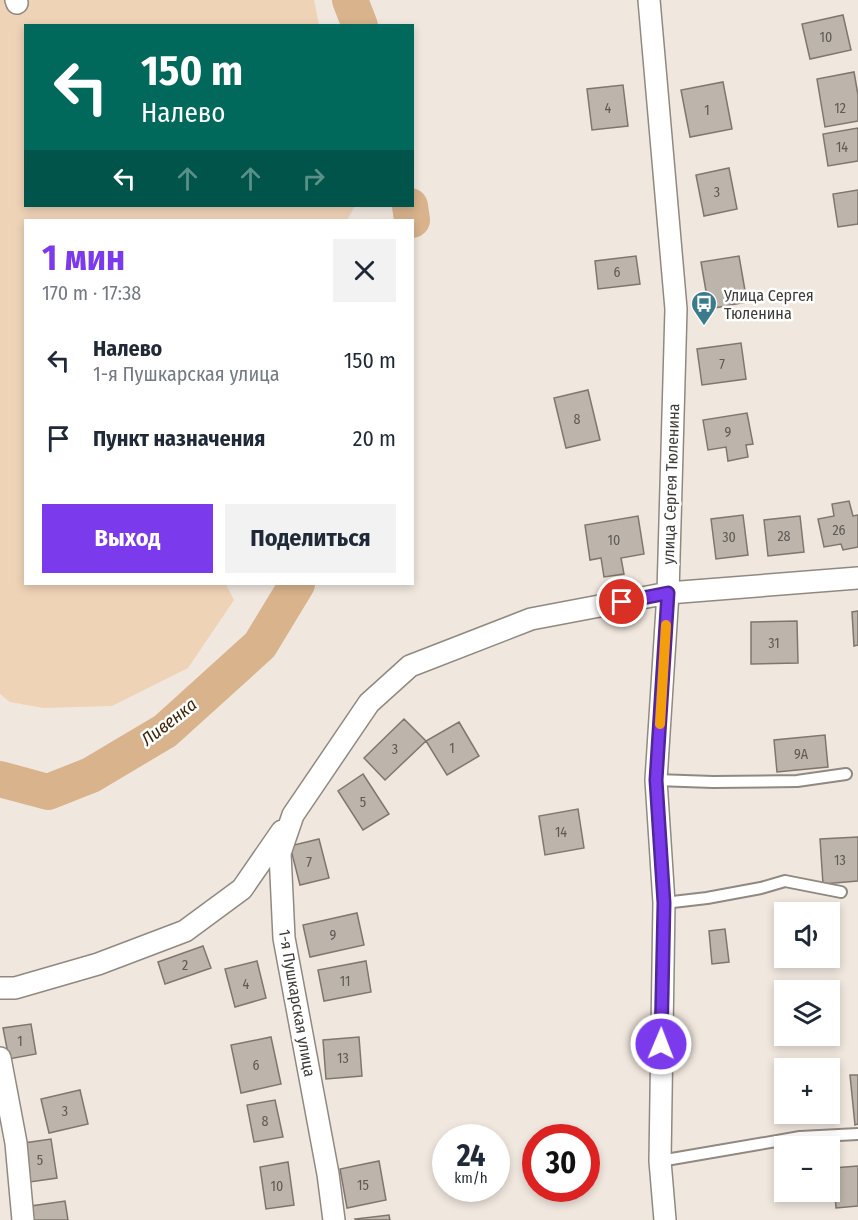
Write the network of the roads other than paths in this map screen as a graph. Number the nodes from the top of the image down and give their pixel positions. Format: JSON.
{"nodes":[{"id":1,"x":649,"y":0,"type":"edge"},
{"id":2,"x":858,"y":578,"type":"edge"},
{"id":3,"x":668,"y":593,"type":"junction"},
{"id":4,"x":846,"y":774,"type":"dead end"},
{"id":5,"x":656,"y":780,"type":"junction"},
{"id":6,"x":293,"y":816,"type":"junction"},
{"id":7,"x":841,"y":892,"type":"dead end"},
{"id":8,"x":664,"y":903,"type":"junction"},
{"id":9,"x":0,"y":988,"type":"edge"},
{"id":10,"x":0,"y":1058,"type":"edge"},
{"id":11,"x":858,"y":1134,"type":"edge"},
{"id":12,"x":660,"y":1161,"type":"junction"},
{"id":13,"x":23,"y":1220,"type":"edge"},
{"id":14,"x":334,"y":1220,"type":"edge"},
{"id":15,"x":665,"y":1220,"type":"edge"}],
"edges":[{"from":1,"to":3,"type":"street","name":"улица Сергея Тюленина"},
{"from":2,"to":3,"type":"street","name":"1-я Пушкарская улица"},
{"from":3,"to":5,"type":"street","name":"улица Сергея Тюленина"},
{"from":3,"to":6,"type":"street","name":"1-я Пушкарская улица"},
{"from":4,"to":5,"type":"lane"},
{"from":5,"to":8,"type":"street","name":"улица Сергея Тюленина"},
{"from":6,"to":9,"type":"street"},
{"from":6,"to":14,"type":"street","name":"1-я Пушкарская улица"},
{"from":7,"to":8,"type":"lane"},
{"from":8,"to":12,"type":"street","name":"улица Сергея Тюленина"},
{"from":10,"to":13,"type":"street"},
{"from":11,"to":12,"type":"lane"},
{"from":12,"to":15,"type":"street","name":"улица Сергея Тюленина"}]}
